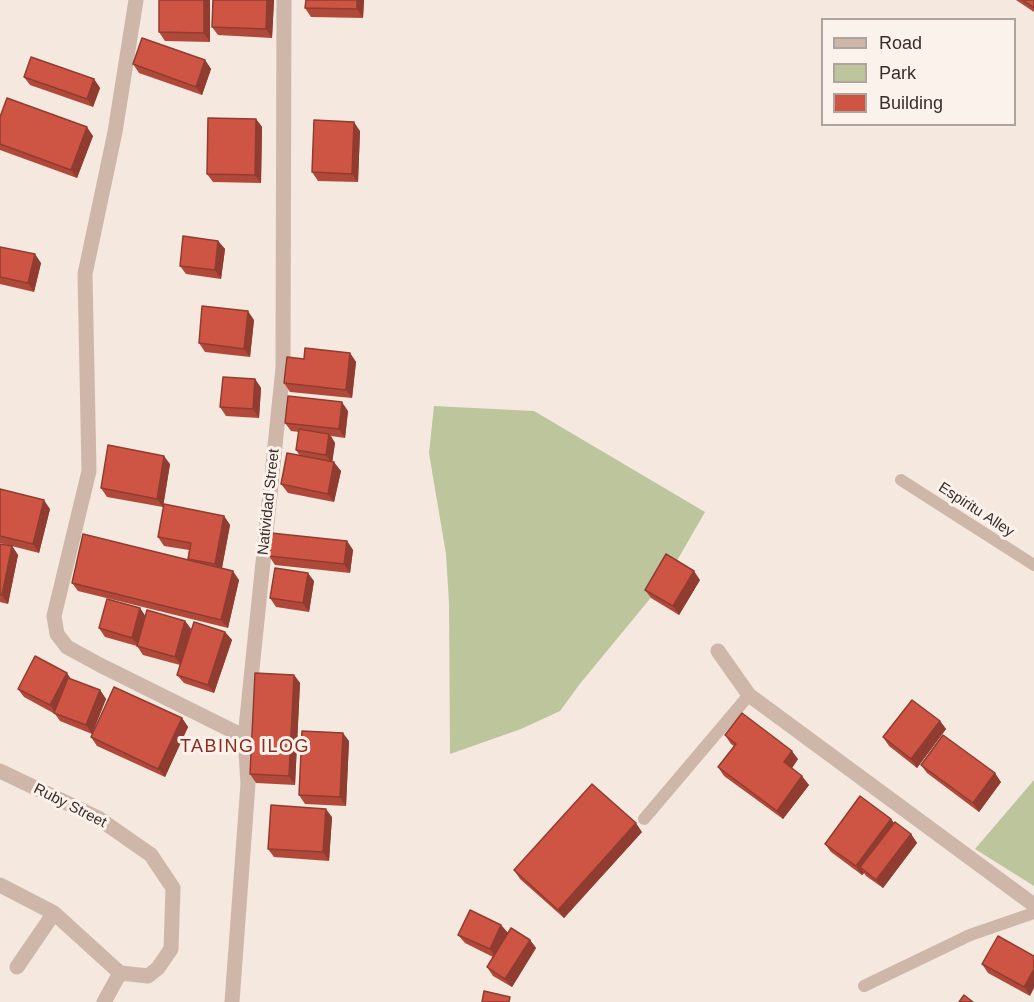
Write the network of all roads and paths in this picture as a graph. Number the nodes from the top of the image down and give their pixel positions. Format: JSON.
{"nodes":[{"id":1,"x":136,"y":0,"type":"edge"},
{"id":2,"x":284,"y":0,"type":"edge"},
{"id":3,"x":901,"y":480,"type":"dead end"},
{"id":4,"x":1034,"y":565,"type":"edge"},
{"id":5,"x":718,"y":651,"type":"dead end"},
{"id":6,"x":749,"y":695,"type":"junction"},
{"id":7,"x":244,"y":737,"type":"junction"},
{"id":8,"x":0,"y":771,"type":"edge"},
{"id":9,"x":644,"y":819,"type":"dead end"},
{"id":10,"x":0,"y":885,"type":"edge"},
{"id":11,"x":1034,"y":905,"type":"edge"},
{"id":12,"x":54,"y":913,"type":"junction"},
{"id":13,"x":1034,"y":913,"type":"edge"},
{"id":14,"x":17,"y":967,"type":"dead end"},
{"id":15,"x":120,"y":973,"type":"junction"},
{"id":16,"x":864,"y":986,"type":"dead end"},
{"id":17,"x":104,"y":1002,"type":"edge"},
{"id":18,"x":232,"y":1002,"type":"edge"}],
"edges":[{"from":1,"to":7,"type":"street"},
{"from":2,"to":7,"type":"street","name":"Natividad Street"},
{"from":3,"to":4,"type":"lane","name":"Espiritu Alley"},
{"from":5,"to":6,"type":"street"},
{"from":6,"to":9,"type":"lane"},
{"from":6,"to":11,"type":"street"},
{"from":7,"to":18,"type":"street","name":"Natividad Street"},
{"from":8,"to":15,"type":"street","name":"Ruby Street"},
{"from":10,"to":12,"type":"street"},
{"from":12,"to":14,"type":"street"},
{"from":12,"to":15,"type":"street"},
{"from":13,"to":16,"type":"lane"},
{"from":15,"to":17,"type":"street"}]}
